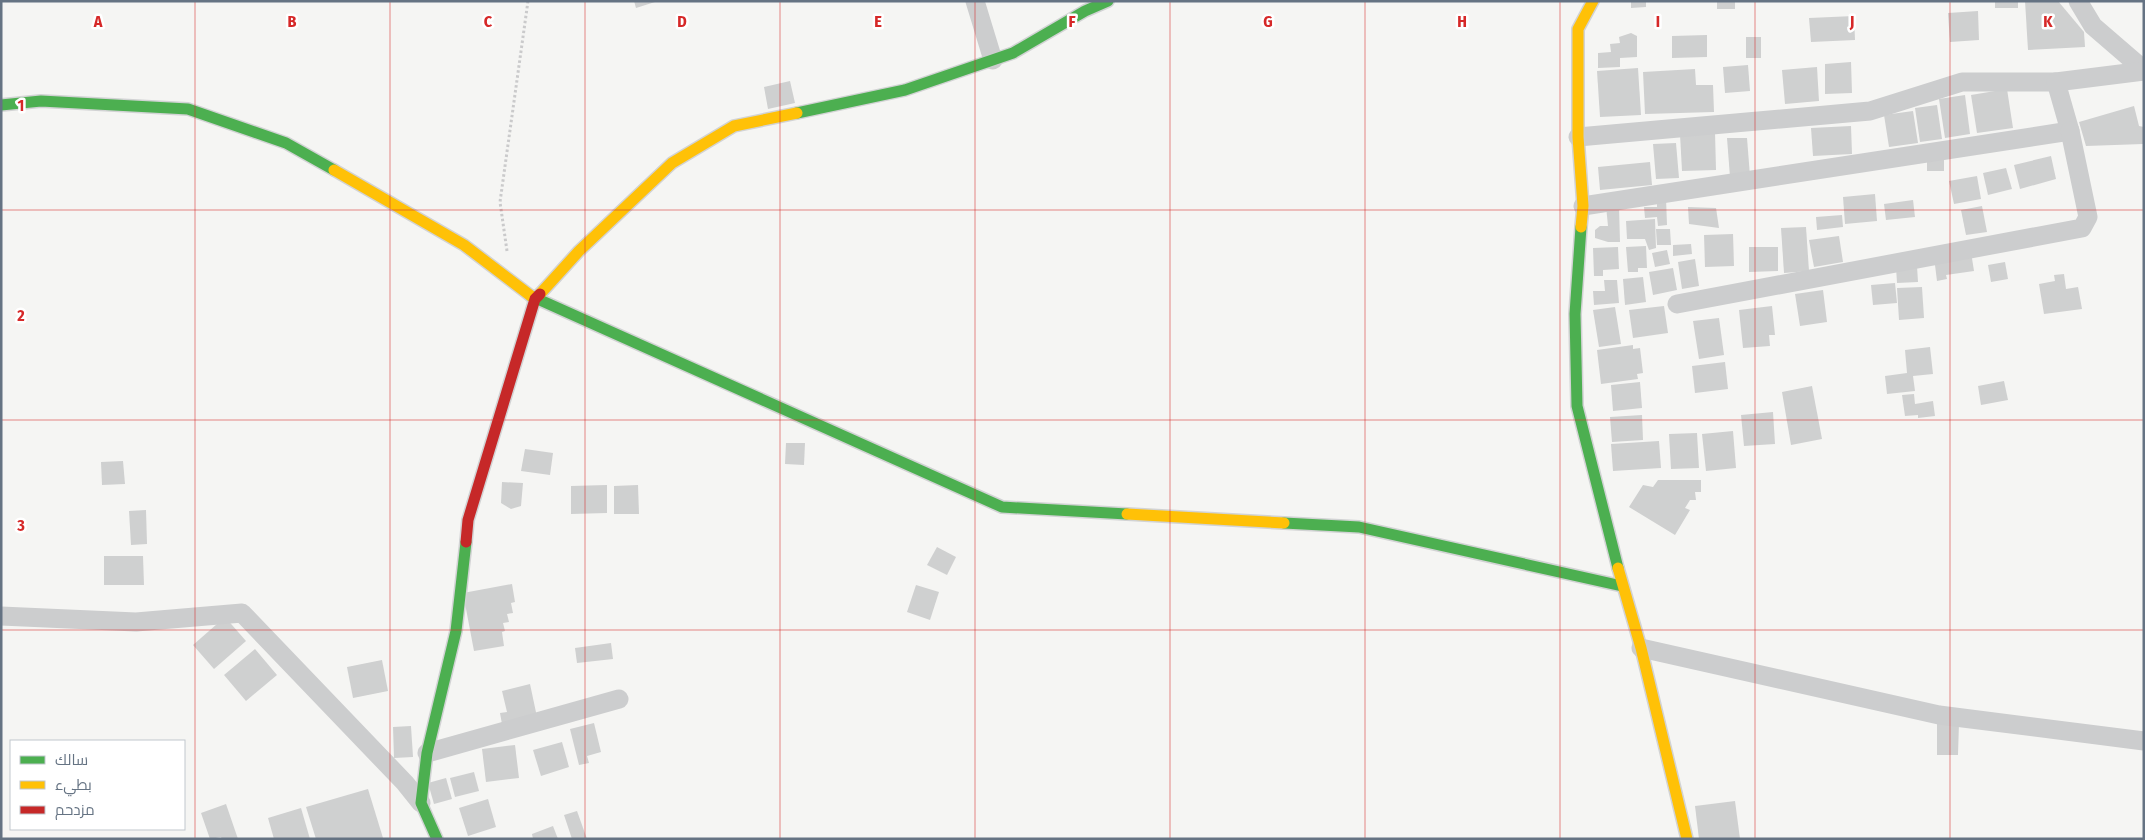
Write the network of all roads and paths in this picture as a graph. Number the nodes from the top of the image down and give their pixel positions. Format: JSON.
{"nodes":[{"id":1,"x":528,"y":1,"type":"edge"},
{"id":2,"x":975,"y":1,"type":"edge"},
{"id":3,"x":1108,"y":1,"type":"edge"},
{"id":4,"x":1593,"y":1,"type":"edge"},
{"id":5,"x":2078,"y":1,"type":"edge"},
{"id":6,"x":992,"y":60,"type":"junction"},
{"id":7,"x":2144,"y":70,"type":"edge"},
{"id":8,"x":2056,"y":82,"type":"junction"},
{"id":9,"x":1,"y":105,"type":"edge"},
{"id":10,"x":2070,"y":131,"type":"junction"},
{"id":11,"x":1578,"y":137,"type":"junction"},
{"id":12,"x":1583,"y":206,"type":"junction"},
{"id":13,"x":512,"y":281,"type":"junction"},
{"id":14,"x":535,"y":299,"type":"junction"},
{"id":15,"x":1677,"y":304,"type":"dead end"},
{"id":16,"x":1622,"y":586,"type":"junction"},
{"id":17,"x":1,"y":616,"type":"edge"},
{"id":18,"x":1641,"y":648,"type":"junction"},
{"id":19,"x":619,"y":699,"type":"dead end"},
{"id":20,"x":2144,"y":741,"type":"edge"},
{"id":21,"x":427,"y":753,"type":"junction"},
{"id":22,"x":421,"y":803,"type":"junction"},
{"id":23,"x":437,"y":839,"type":"edge"},
{"id":24,"x":1687,"y":839,"type":"edge"}],
"edges":[{"from":1,"to":13,"type":"path"},
{"from":2,"to":6,"type":"street"},
{"from":3,"to":6,"type":"street"},
{"from":4,"to":11,"type":"street"},
{"from":5,"to":7,"type":"street"},
{"from":6,"to":14,"type":"street"},
{"from":7,"to":8,"type":"street"},
{"from":8,"to":10,"type":"street"},
{"from":8,"to":11,"type":"street"},
{"from":9,"to":13,"type":"street"},
{"from":10,"to":12,"type":"street"},
{"from":10,"to":15,"type":"street"},
{"from":11,"to":12,"type":"street"},
{"from":12,"to":16,"type":"street"},
{"from":13,"to":14,"type":"street"},
{"from":14,"to":16,"type":"street"},
{"from":14,"to":21,"type":"street"},
{"from":16,"to":18,"type":"street"},
{"from":17,"to":22,"type":"street"},
{"from":18,"to":20,"type":"street"},
{"from":18,"to":24,"type":"street"},
{"from":19,"to":21,"type":"street"},
{"from":21,"to":22,"type":"street"},
{"from":22,"to":23,"type":"street"}]}
